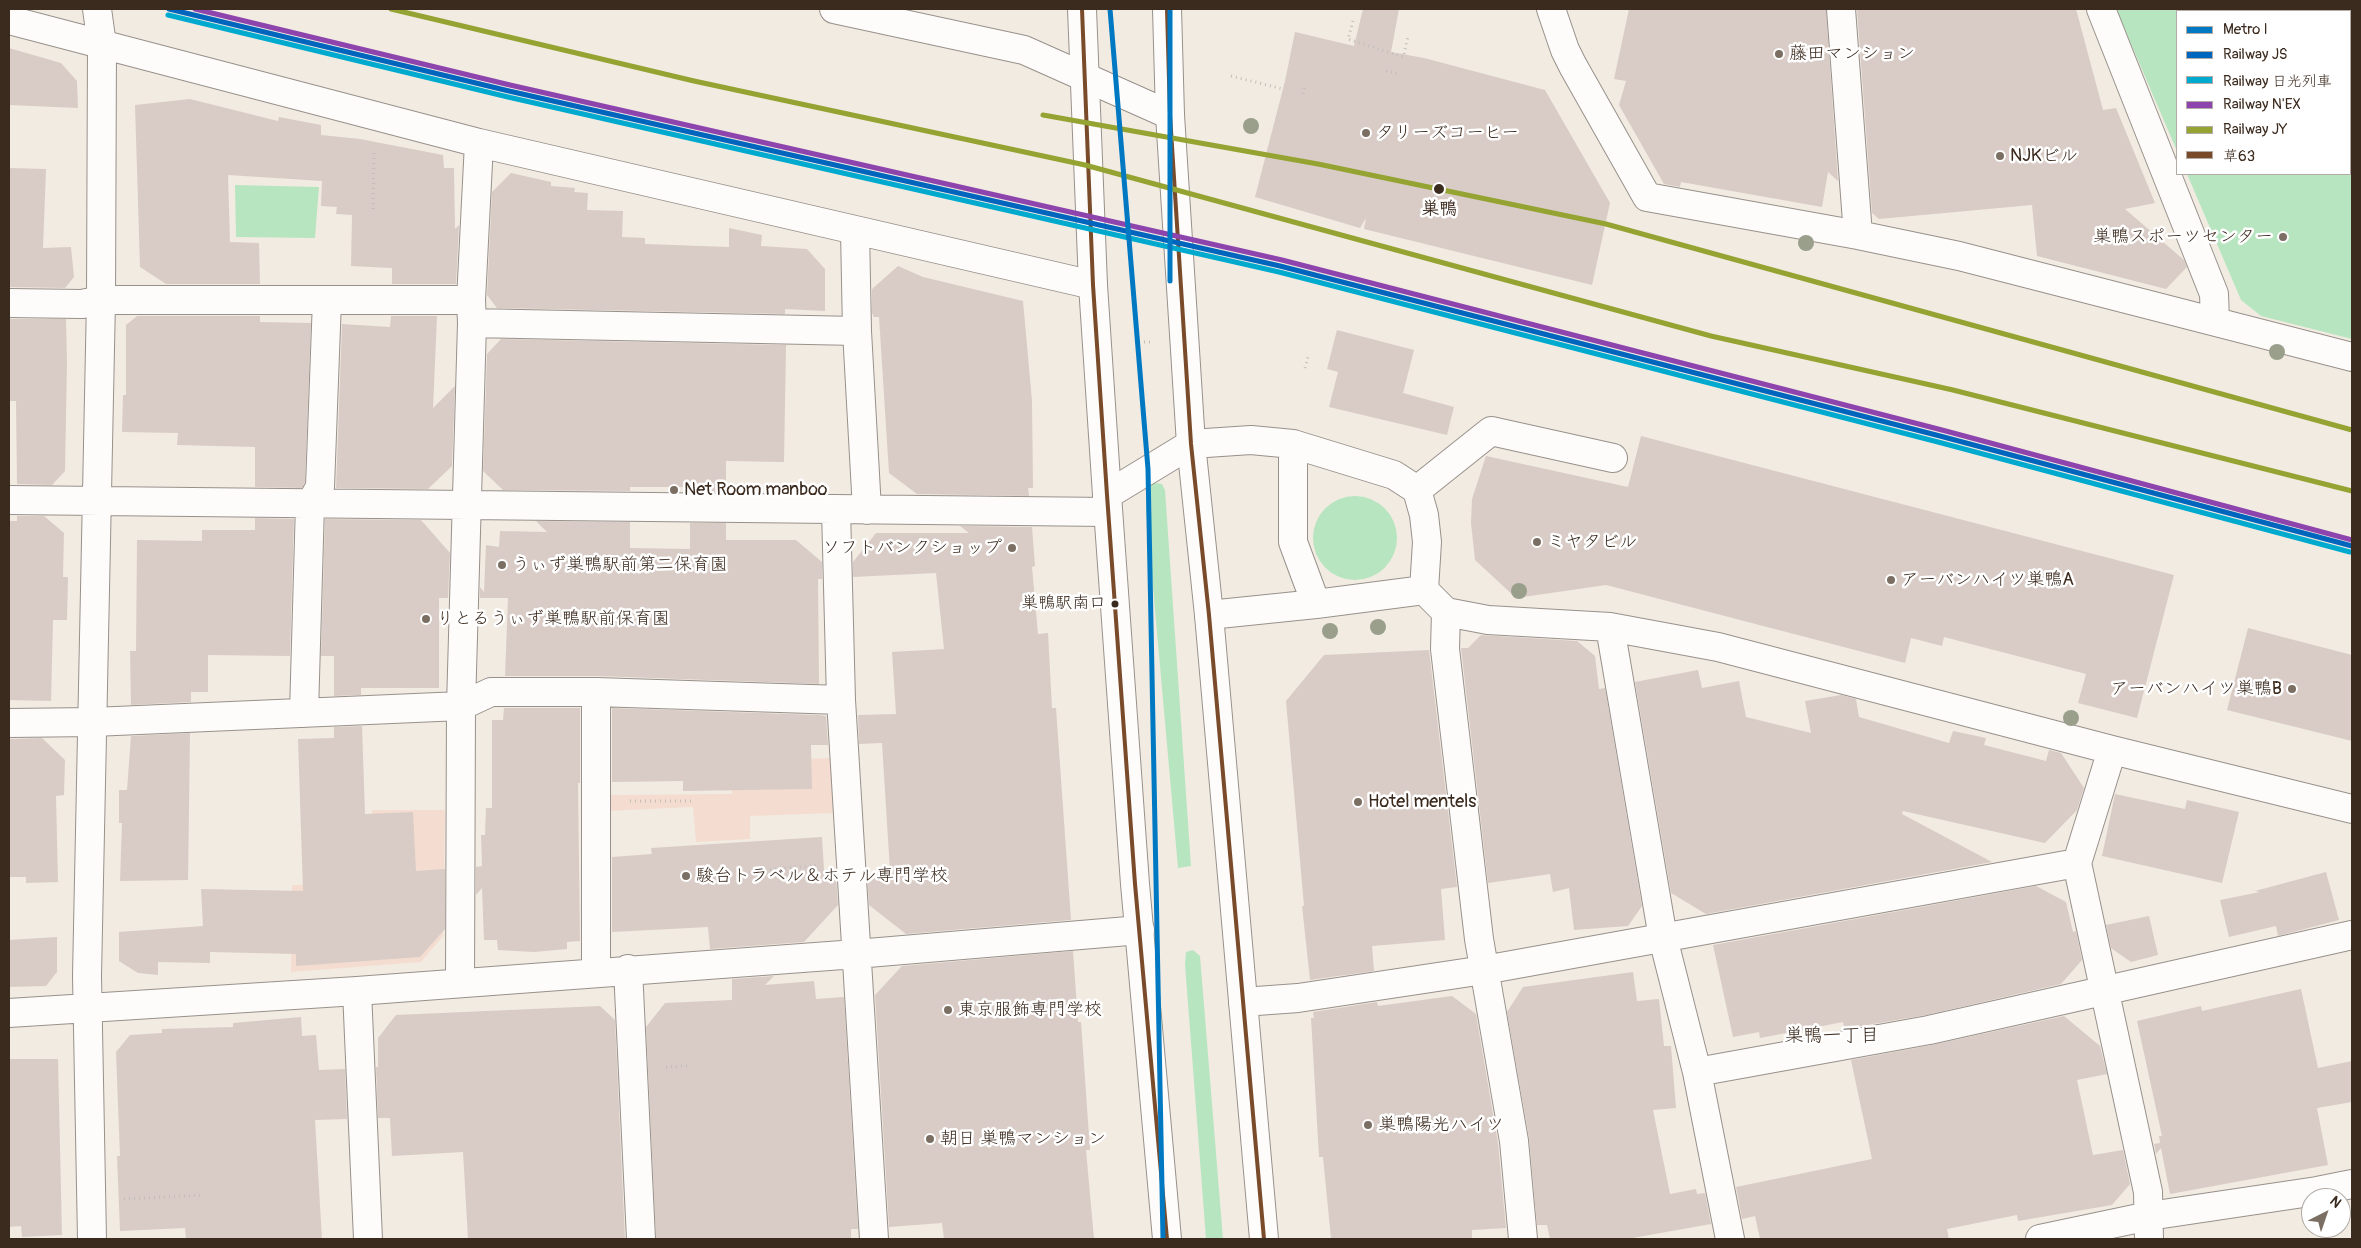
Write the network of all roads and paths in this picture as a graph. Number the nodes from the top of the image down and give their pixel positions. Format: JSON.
{"nodes":[{"id":1,"x":97,"y":9,"type":"edge"},
{"id":2,"x":837,"y":9,"type":"edge"},
{"id":3,"x":1082,"y":9,"type":"edge"},
{"id":4,"x":1167,"y":9,"type":"edge"},
{"id":5,"x":1551,"y":9,"type":"edge"},
{"id":6,"x":1841,"y":9,"type":"edge"},
{"id":7,"x":2101,"y":9,"type":"edge"},
{"id":8,"x":9,"y":20,"type":"edge"},
{"id":9,"x":1354,"y":21,"type":"dead end"},
{"id":10,"x":1408,"y":36,"type":"dead end"},
{"id":11,"x":102,"y":45,"type":"junction"},
{"id":12,"x":1386,"y":71,"type":"dead end"},
{"id":13,"x":1398,"y":74,"type":"dead end"},
{"id":14,"x":1084,"y":76,"type":"junction"},
{"id":15,"x":1231,"y":76,"type":"dead end"},
{"id":16,"x":1305,"y":86,"type":"dead end"},
{"id":17,"x":1283,"y":89,"type":"dead end"},
{"id":18,"x":1303,"y":94,"type":"dead end"},
{"id":19,"x":1170,"y":115,"type":"junction"},
{"id":20,"x":376,"y":116,"type":"junction"},
{"id":21,"x":479,"y":143,"type":"junction"},
{"id":22,"x":373,"y":209,"type":"dead end"},
{"id":23,"x":855,"y":231,"type":"junction"},
{"id":24,"x":1858,"y":235,"type":"junction"},
{"id":25,"x":1093,"y":285,"type":"junction"},
{"id":26,"x":101,"y":300,"type":"junction"},
{"id":27,"x":326,"y":300,"type":"junction"},
{"id":28,"x":9,"y":303,"type":"edge"},
{"id":29,"x":471,"y":312,"type":"junction"},
{"id":30,"x":2215,"y":321,"type":"junction"},
{"id":31,"x":857,"y":331,"type":"junction"},
{"id":32,"x":1139,"y":342,"type":"dead end"},
{"id":33,"x":1152,"y":342,"type":"dead end"},
{"id":34,"x":1308,"y":356,"type":"dead end"},
{"id":35,"x":2352,"y":356,"type":"edge"},
{"id":36,"x":1304,"y":368,"type":"dead end"},
{"id":37,"x":1191,"y":444,"type":"junction"},
{"id":38,"x":1293,"y":444,"type":"junction"},
{"id":39,"x":1614,"y":458,"type":"dead end"},
{"id":40,"x":1417,"y":490,"type":"junction"},
{"id":41,"x":9,"y":500,"type":"edge"},
{"id":42,"x":98,"y":502,"type":"junction"},
{"id":43,"x":310,"y":504,"type":"junction"},
{"id":44,"x":1108,"y":504,"type":"junction"},
{"id":45,"x":467,"y":506,"type":"junction"},
{"id":46,"x":836,"y":510,"type":"junction"},
{"id":47,"x":867,"y":510,"type":"junction"},
{"id":48,"x":1424,"y":590,"type":"junction"},
{"id":49,"x":1316,"y":604,"type":"junction"},
{"id":50,"x":1446,"y":612,"type":"junction"},
{"id":51,"x":1209,"y":615,"type":"junction"},
{"id":52,"x":1610,"y":627,"type":"junction"},
{"id":53,"x":596,"y":692,"type":"junction"},
{"id":54,"x":841,"y":700,"type":"junction"},
{"id":55,"x":461,"y":706,"type":"junction"},
{"id":56,"x":304,"y":713,"type":"junction"},
{"id":57,"x":93,"y":722,"type":"junction"},
{"id":58,"x":9,"y":723,"type":"edge"},
{"id":59,"x":2112,"y":750,"type":"junction"},
{"id":60,"x":596,"y":801,"type":"junction"},
{"id":61,"x":694,"y":801,"type":"dead end"},
{"id":62,"x":2352,"y":809,"type":"edge"},
{"id":63,"x":851,"y":862,"type":"junction"},
{"id":64,"x":2077,"y":863,"type":"junction"},
{"id":65,"x":755,"y":871,"type":"dead end"},
{"id":66,"x":1140,"y":930,"type":"junction"},
{"id":67,"x":2352,"y":935,"type":"edge"},
{"id":68,"x":1663,"y":938,"type":"junction"},
{"id":69,"x":856,"y":954,"type":"junction"},
{"id":70,"x":628,"y":970,"type":"junction"},
{"id":71,"x":1484,"y":970,"type":"junction"},
{"id":72,"x":596,"y":973,"type":"junction"},
{"id":73,"x":460,"y":982,"type":"junction"},
{"id":74,"x":357,"y":991,"type":"junction"},
{"id":75,"x":2106,"y":991,"type":"junction"},
{"id":76,"x":1243,"y":1002,"type":"junction"},
{"id":77,"x":87,"y":1008,"type":"junction"},
{"id":78,"x":9,"y":1013,"type":"edge"},
{"id":79,"x":1696,"y":1072,"type":"junction"},
{"id":80,"x":2352,"y":1184,"type":"edge"},
{"id":81,"x":203,"y":1195,"type":"dead end"},
{"id":82,"x":118,"y":1199,"type":"dead end"},
{"id":83,"x":2149,"y":1228,"type":"edge"},
{"id":84,"x":92,"y":1239,"type":"edge"},
{"id":85,"x":368,"y":1239,"type":"edge"},
{"id":86,"x":641,"y":1239,"type":"edge"},
{"id":87,"x":874,"y":1239,"type":"edge"},
{"id":88,"x":1167,"y":1239,"type":"edge"},
{"id":89,"x":1264,"y":1239,"type":"edge"},
{"id":90,"x":1523,"y":1239,"type":"edge"},
{"id":91,"x":1730,"y":1239,"type":"edge"},
{"id":92,"x":2040,"y":1239,"type":"edge"}],
"edges":[{"from":1,"to":11,"type":"main road"},
{"from":2,"to":14,"type":"main road"},
{"from":3,"to":14,"type":"main road"},
{"from":4,"to":19,"type":"main road"},
{"from":5,"to":24,"type":"main road"},
{"from":6,"to":24,"type":"main road"},
{"from":7,"to":30,"type":"main road"},
{"from":8,"to":11,"type":"main road"},
{"from":9,"to":10,"type":"path"},
{"from":11,"to":20,"type":"main road"},
{"from":11,"to":26,"type":"main road"},
{"from":12,"to":13,"type":"path"},
{"from":14,"to":19,"type":"main road"},
{"from":14,"to":25,"type":"main road"},
{"from":15,"to":17,"type":"path"},
{"from":16,"to":18,"type":"path"},
{"from":19,"to":37,"type":"main road"},
{"from":20,"to":21,"type":"main road"},
{"from":20,"to":22,"type":"path"},
{"from":21,"to":23,"type":"main road"},
{"from":21,"to":29,"type":"main road"},
{"from":23,"to":25,"type":"main road"},
{"from":23,"to":31,"type":"main road"},
{"from":24,"to":30,"type":"main road"},
{"from":25,"to":44,"type":"main road"},
{"from":26,"to":27,"type":"main road"},
{"from":26,"to":28,"type":"main road"},
{"from":26,"to":42,"type":"main road"},
{"from":27,"to":29,"type":"main road"},
{"from":27,"to":43,"type":"main road"},
{"from":29,"to":31,"type":"main road"},
{"from":29,"to":45,"type":"main road"},
{"from":30,"to":35,"type":"main road"},
{"from":31,"to":47,"type":"main road"},
{"from":32,"to":33,"type":"path"},
{"from":34,"to":36,"type":"path"},
{"from":37,"to":38,"type":"main road"},
{"from":37,"to":44,"type":"main road"},
{"from":37,"to":51,"type":"main road"},
{"from":38,"to":40,"type":"main road"},
{"from":38,"to":49,"type":"main road"},
{"from":39,"to":40,"type":"main road"},
{"from":40,"to":48,"type":"main road"},
{"from":41,"to":42,"type":"main road"},
{"from":42,"to":43,"type":"main road"},
{"from":42,"to":57,"type":"main road"},
{"from":43,"to":45,"type":"main road"},
{"from":43,"to":56,"type":"main road"},
{"from":44,"to":47,"type":"main road"},
{"from":44,"to":66,"type":"main road"},
{"from":45,"to":46,"type":"main road"},
{"from":45,"to":55,"type":"main road"},
{"from":46,"to":47,"type":"main road"},
{"from":46,"to":54,"type":"main road"},
{"from":48,"to":49,"type":"main road"},
{"from":48,"to":50,"type":"main road"},
{"from":49,"to":51,"type":"main road"},
{"from":50,"to":52,"type":"main road"},
{"from":50,"to":71,"type":"main road"},
{"from":51,"to":76,"type":"main road"},
{"from":52,"to":59,"type":"main road"},
{"from":52,"to":68,"type":"main road"},
{"from":53,"to":54,"type":"main road"},
{"from":53,"to":55,"type":"main road"},
{"from":53,"to":60,"type":"main road"},
{"from":54,"to":63,"type":"main road"},
{"from":55,"to":56,"type":"main road"},
{"from":55,"to":73,"type":"main road"},
{"from":56,"to":57,"type":"main road"},
{"from":57,"to":58,"type":"main road"},
{"from":57,"to":77,"type":"main road"},
{"from":59,"to":62,"type":"main road"},
{"from":59,"to":64,"type":"main road"},
{"from":60,"to":61,"type":"path"},
{"from":60,"to":72,"type":"main road"},
{"from":63,"to":65,"type":"path"},
{"from":63,"to":69,"type":"main road"},
{"from":64,"to":68,"type":"main road"},
{"from":64,"to":75,"type":"main road"},
{"from":66,"to":69,"type":"main road"},
{"from":66,"to":88,"type":"main road"},
{"from":67,"to":75,"type":"main road"},
{"from":68,"to":71,"type":"main road"},
{"from":68,"to":79,"type":"main road"},
{"from":69,"to":70,"type":"main road"},
{"from":69,"to":87,"type":"main road"},
{"from":70,"to":72,"type":"main road"},
{"from":70,"to":86,"type":"main road"},
{"from":71,"to":76,"type":"main road"},
{"from":71,"to":90,"type":"main road"},
{"from":72,"to":73,"type":"main road"},
{"from":73,"to":74,"type":"main road"},
{"from":74,"to":77,"type":"main road"},
{"from":74,"to":85,"type":"main road"},
{"from":75,"to":79,"type":"main road"},
{"from":75,"to":83,"type":"main road"},
{"from":76,"to":89,"type":"main road"},
{"from":77,"to":78,"type":"main road"},
{"from":77,"to":84,"type":"main road"},
{"from":79,"to":91,"type":"main road"},
{"from":80,"to":83,"type":"main road"},
{"from":81,"to":82,"type":"path"},
{"from":83,"to":92,"type":"main road"}]}
